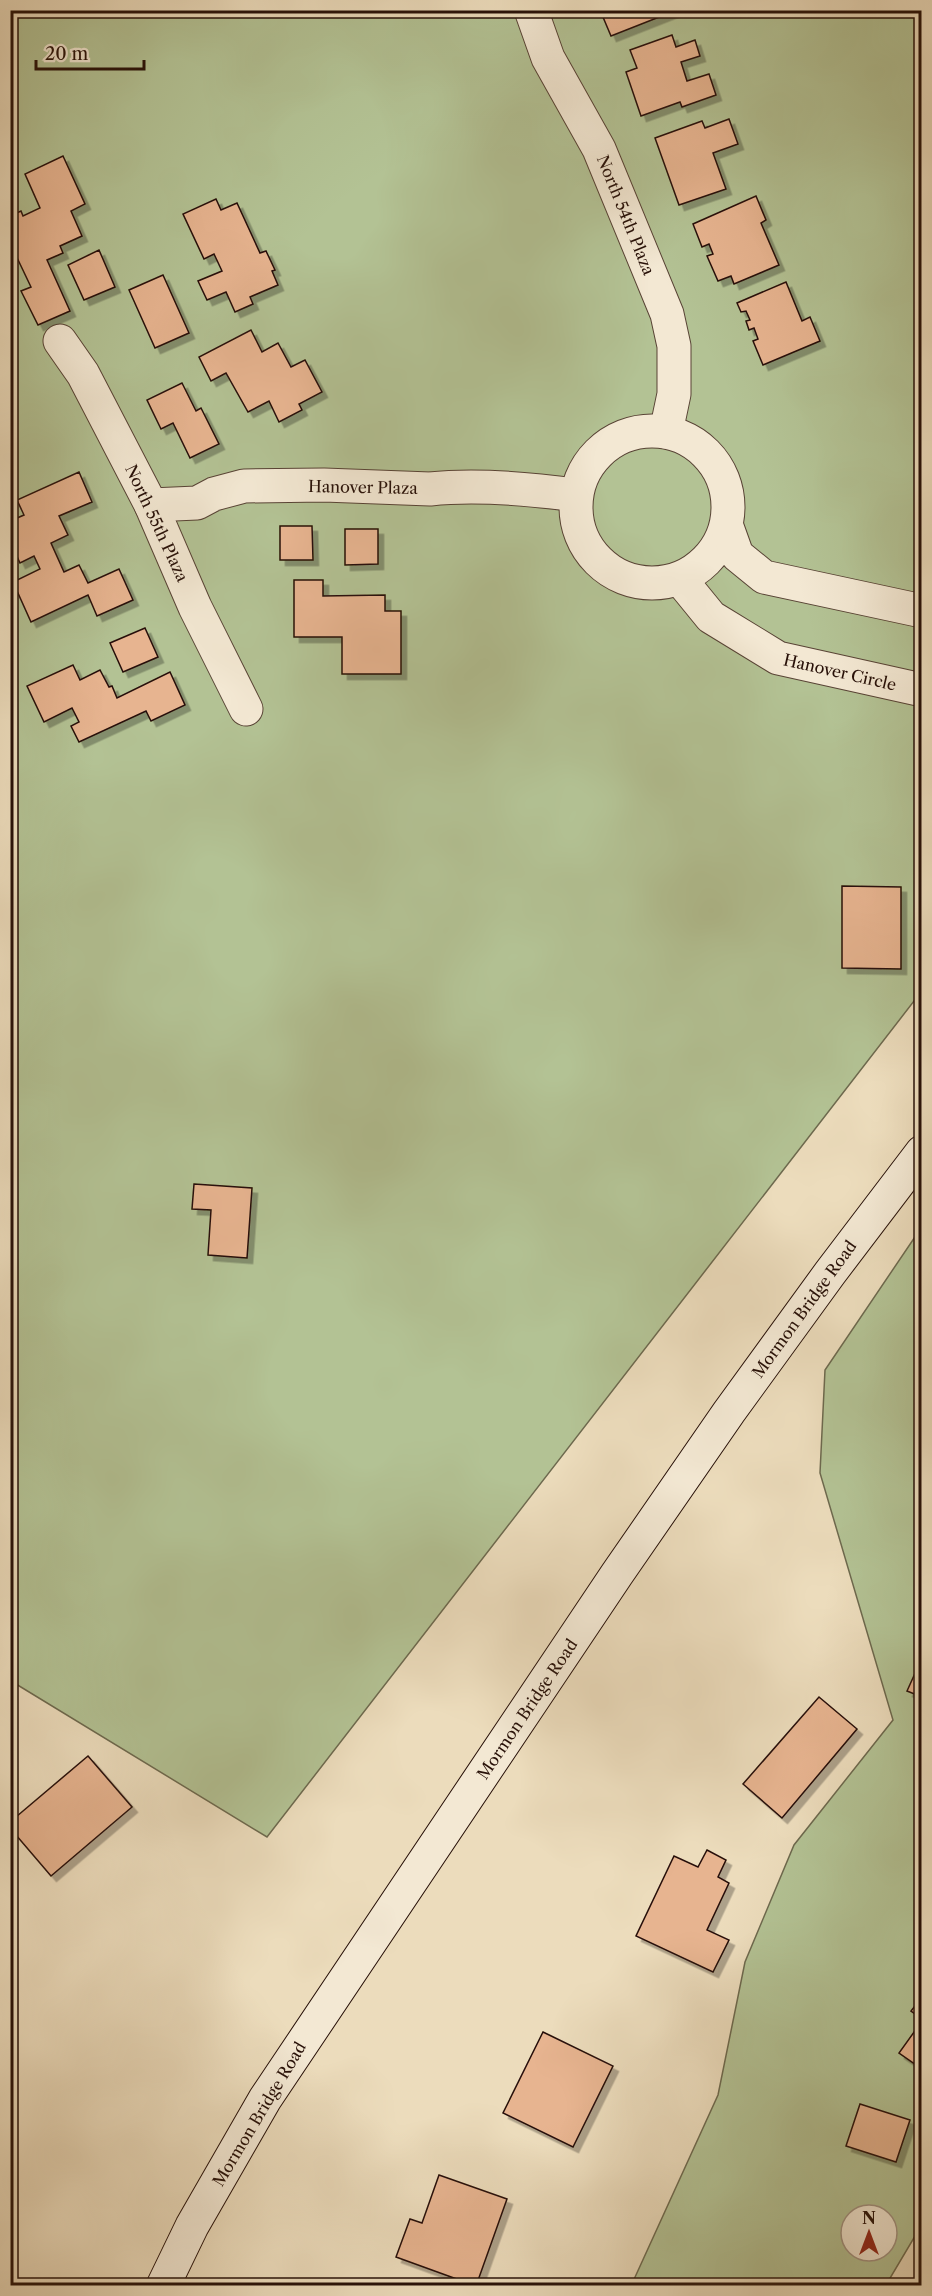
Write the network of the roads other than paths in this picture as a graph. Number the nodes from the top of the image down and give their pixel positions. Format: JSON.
{"nodes":[{"id":1,"x":531,"y":10,"type":"edge"},
{"id":2,"x":60,"y":341,"type":"dead end"},
{"id":3,"x":666,"y":432,"type":"junction"},
{"id":4,"x":576,"y":495,"type":"junction"},
{"id":5,"x":152,"y":505,"type":"junction"},
{"id":6,"x":727,"y":527,"type":"junction"},
{"id":7,"x":680,"y":579,"type":"junction"},
{"id":8,"x":921,"y":611,"type":"edge"},
{"id":9,"x":921,"y":690,"type":"edge"},
{"id":10,"x":246,"y":710,"type":"dead end"},
{"id":11,"x":921,"y":1152,"type":"edge"},
{"id":12,"x":163,"y":2286,"type":"edge"}],
"edges":[{"from":1,"to":3,"type":"street","name":"North 54th Plaza"},
{"from":2,"to":5,"type":"street","name":"North 55th Plaza"},
{"from":3,"to":4,"type":"street"},
{"from":3,"to":6,"type":"street"},
{"from":4,"to":5,"type":"street","name":"Hanover Plaza"},
{"from":4,"to":7,"type":"street"},
{"from":5,"to":10,"type":"street","name":"North 55th Plaza"},
{"from":6,"to":7,"type":"street"},
{"from":6,"to":8,"type":"street"},
{"from":7,"to":9,"type":"street","name":"Hanover Circle"},
{"from":11,"to":12,"type":"street","name":"Mormon Bridge Road"}]}
